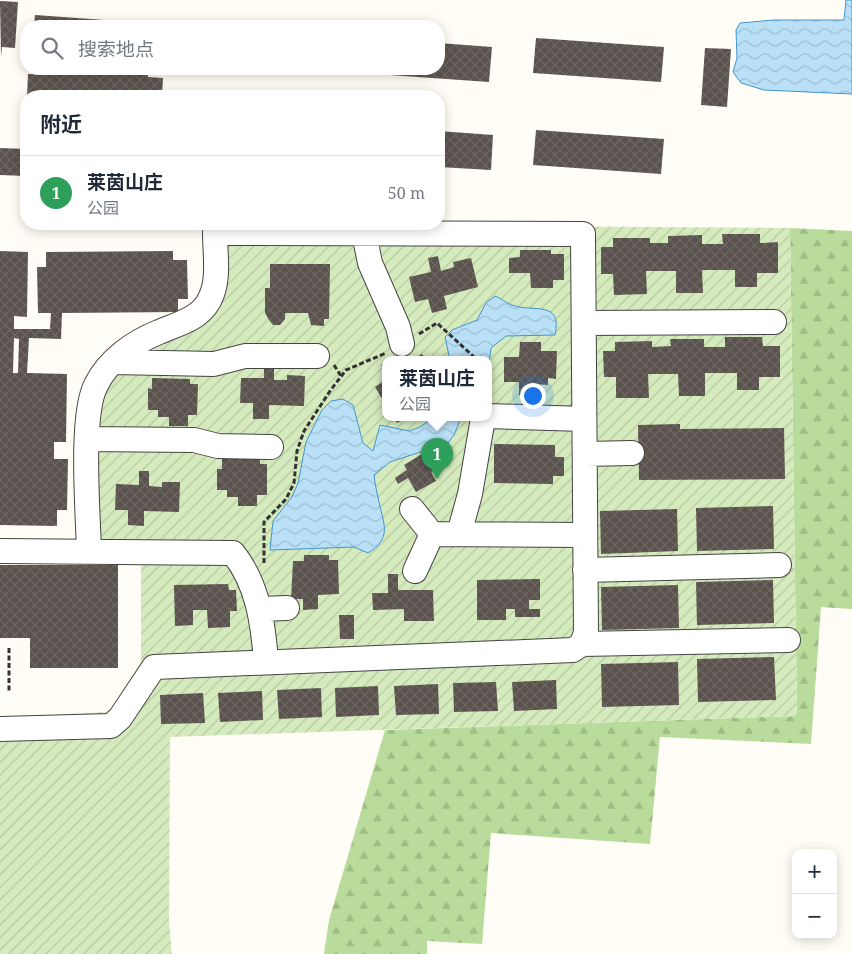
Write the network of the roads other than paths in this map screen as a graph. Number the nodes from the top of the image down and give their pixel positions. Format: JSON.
{"nodes":[{"id":1,"x":364,"y":234,"type":"junction"},
{"id":2,"x":774,"y":322,"type":"dead end"},
{"id":3,"x":584,"y":323,"type":"junction"},
{"id":4,"x":402,"y":344,"type":"road end"},
{"id":5,"x":317,"y":356,"type":"dead end"},
{"id":6,"x":113,"y":362,"type":"junction"},
{"id":7,"x":492,"y":416,"type":"edge"},
{"id":8,"x":584,"y":419,"type":"junction"},
{"id":9,"x":482,"y":421,"type":"edge"},
{"id":10,"x":88,"y":439,"type":"junction"},
{"id":11,"x":271,"y":447,"type":"dead end"},
{"id":12,"x":632,"y":453,"type":"dead end"},
{"id":13,"x":585,"y":454,"type":"junction"},
{"id":14,"x":412,"y":509,"type":"dead end"},
{"id":15,"x":432,"y":534,"type":"junction"},
{"id":16,"x":459,"y":534,"type":"junction"},
{"id":17,"x":585,"y":535,"type":"junction"},
{"id":18,"x":0,"y":550,"type":"edge"},
{"id":19,"x":89,"y":551,"type":"junction"},
{"id":20,"x":779,"y":565,"type":"dead end"},
{"id":21,"x":585,"y":570,"type":"junction"},
{"id":22,"x":416,"y":571,"type":"dead end"},
{"id":23,"x":257,"y":602,"type":"junction"},
{"id":24,"x":287,"y":608,"type":"dead end"},
{"id":25,"x":788,"y":640,"type":"dead end"},
{"id":26,"x":582,"y":644,"type":"junction"},
{"id":27,"x":266,"y":661,"type":"junction"},
{"id":28,"x":0,"y":729,"type":"edge"}],
"edges":[{"from":1,"to":3,"type":"lane"},
{"from":1,"to":4,"type":"lane"},
{"from":1,"to":6,"type":"lane"},
{"from":2,"to":3,"type":"lane"},
{"from":3,"to":8,"type":"lane"},
{"from":5,"to":6,"type":"lane"},
{"from":6,"to":10,"type":"lane"},
{"from":7,"to":8,"type":"lane"},
{"from":8,"to":13,"type":"lane"},
{"from":9,"to":16,"type":"lane"},
{"from":10,"to":11,"type":"lane"},
{"from":10,"to":19,"type":"lane"},
{"from":12,"to":13,"type":"lane"},
{"from":13,"to":17,"type":"lane"},
{"from":14,"to":15,"type":"lane"},
{"from":15,"to":16,"type":"lane"},
{"from":15,"to":22,"type":"lane"},
{"from":16,"to":17,"type":"lane"},
{"from":17,"to":21,"type":"lane"},
{"from":18,"to":19,"type":"lane"},
{"from":19,"to":23,"type":"lane"},
{"from":20,"to":21,"type":"lane"},
{"from":21,"to":26,"type":"lane"},
{"from":23,"to":24,"type":"lane"},
{"from":23,"to":27,"type":"lane"},
{"from":25,"to":26,"type":"lane"},
{"from":26,"to":27,"type":"lane"},
{"from":27,"to":28,"type":"lane"}]}
